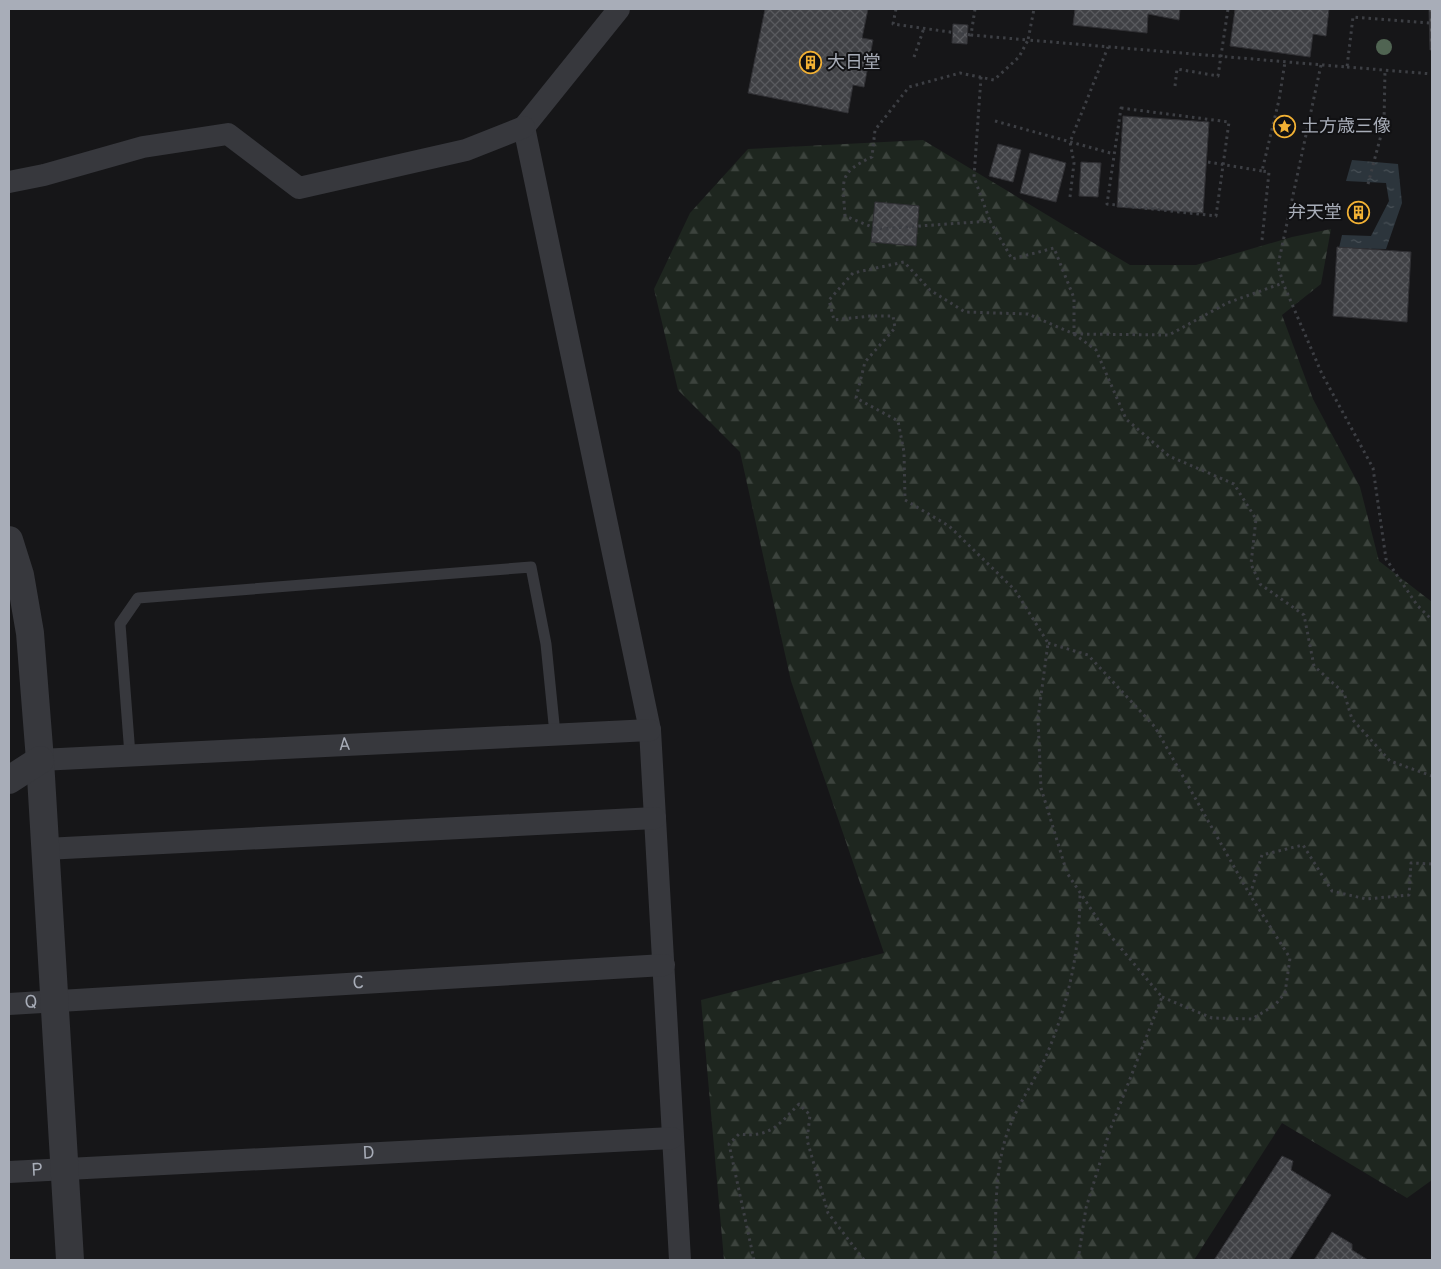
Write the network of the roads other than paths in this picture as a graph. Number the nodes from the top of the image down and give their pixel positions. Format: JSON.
{"nodes":[{"id":1,"x":619,"y":9,"type":"edge"},
{"id":2,"x":524,"y":126,"type":"junction"},
{"id":3,"x":9,"y":182,"type":"edge"},
{"id":4,"x":9,"y":540,"type":"edge"},
{"id":5,"x":650,"y":730,"type":"junction"},
{"id":6,"x":555,"y":734,"type":"junction"},
{"id":7,"x":130,"y":756,"type":"junction"},
{"id":8,"x":40,"y":760,"type":"junction"},
{"id":9,"x":9,"y":780,"type":"edge"},
{"id":10,"x":656,"y":818,"type":"junction"},
{"id":11,"x":45,"y":849,"type":"junction"},
{"id":12,"x":664,"y":965,"type":"junction"},
{"id":13,"x":54,"y":1002,"type":"junction"},
{"id":14,"x":9,"y":1004,"type":"edge"},
{"id":15,"x":672,"y":1138,"type":"junction"},
{"id":16,"x":64,"y":1170,"type":"junction"},
{"id":17,"x":9,"y":1172,"type":"edge"},
{"id":18,"x":70,"y":1260,"type":"edge"},
{"id":19,"x":680,"y":1260,"type":"edge"}],
"edges":[{"from":1,"to":2,"type":"street"},
{"from":2,"to":3,"type":"street"},
{"from":2,"to":5,"type":"street"},
{"from":4,"to":8,"type":"street"},
{"from":5,"to":6,"type":"street","name":"A"},
{"from":5,"to":10,"type":"street"},
{"from":6,"to":7,"type":"street","name":"A"},
{"from":6,"to":7,"type":"lane"},
{"from":7,"to":8,"type":"street","name":"A"},
{"from":8,"to":9,"type":"street"},
{"from":8,"to":11,"type":"street"},
{"from":10,"to":11,"type":"street"},
{"from":10,"to":12,"type":"street"},
{"from":11,"to":13,"type":"street"},
{"from":12,"to":13,"type":"street","name":"C"},
{"from":12,"to":15,"type":"street"},
{"from":13,"to":14,"type":"street","name":"Q"},
{"from":13,"to":16,"type":"street"},
{"from":15,"to":16,"type":"street","name":"D"},
{"from":15,"to":19,"type":"street"},
{"from":16,"to":17,"type":"street","name":"P"},
{"from":16,"to":18,"type":"street"}]}
